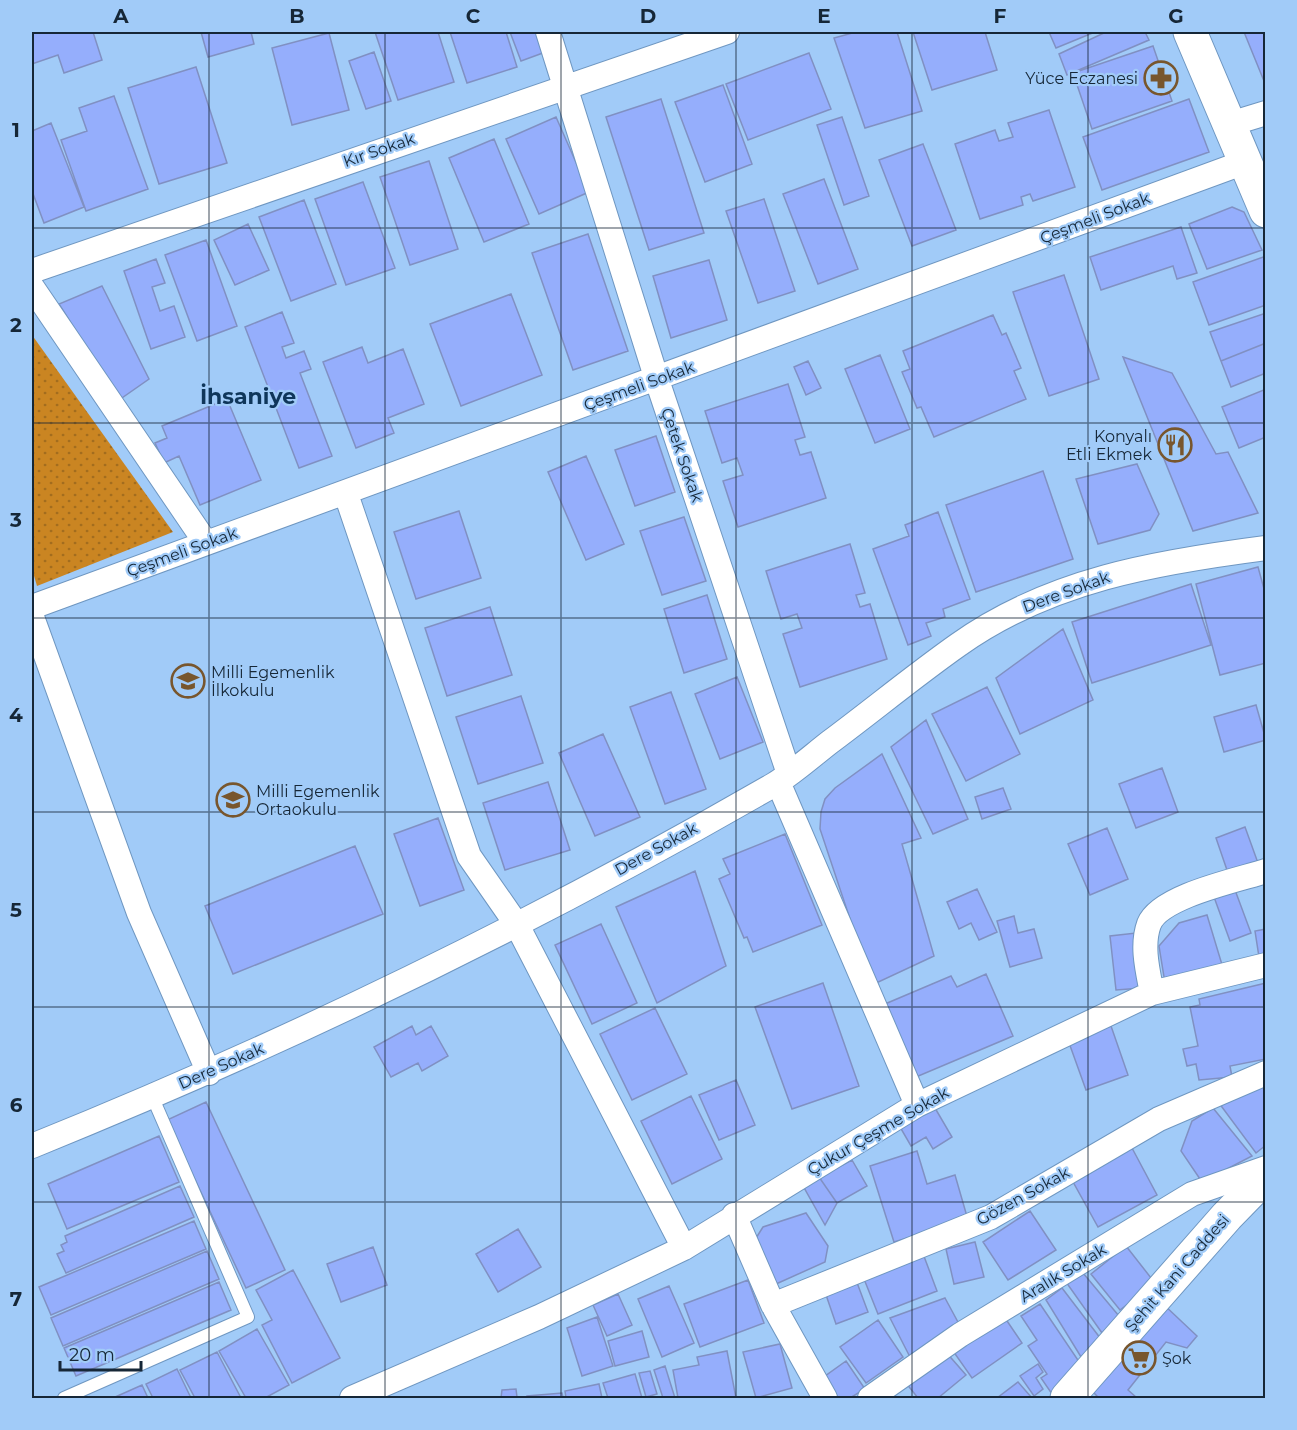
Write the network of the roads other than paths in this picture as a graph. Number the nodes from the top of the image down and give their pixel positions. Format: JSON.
{"nodes":[{"id":1,"x":548,"y":32,"type":"edge"},
{"id":2,"x":727,"y":32,"type":"edge"},
{"id":3,"x":1190,"y":32,"type":"edge"},
{"id":4,"x":564,"y":86,"type":"junction"},
{"id":5,"x":1266,"y":113,"type":"edge"},
{"id":6,"x":1230,"y":124,"type":"junction"},
{"id":7,"x":1245,"y":162,"type":"junction"},
{"id":8,"x":1266,"y":211,"type":"edge"},
{"id":9,"x":32,"y":271,"type":"edge"},
{"id":10,"x":32,"y":287,"type":"edge"},
{"id":11,"x":657,"y":380,"type":"junction"},
{"id":12,"x":346,"y":494,"type":"junction"},
{"id":13,"x":206,"y":543,"type":"junction"},
{"id":14,"x":1266,"y":548,"type":"edge"},
{"id":15,"x":32,"y":607,"type":"edge"},
{"id":16,"x":32,"y":617,"type":"edge"},
{"id":17,"x":783,"y":778,"type":"junction"},
{"id":18,"x":1266,"y":871,"type":"edge"},
{"id":19,"x":517,"y":925,"type":"junction"},
{"id":20,"x":1266,"y":965,"type":"edge"},
{"id":21,"x":1152,"y":993,"type":"junction"},
{"id":22,"x":209,"y":1073,"type":"junction"},
{"id":23,"x":1266,"y":1074,"type":"edge"},
{"id":24,"x":152,"y":1096,"type":"junction"},
{"id":25,"x":917,"y":1105,"type":"junction"},
{"id":26,"x":32,"y":1146,"type":"edge"},
{"id":27,"x":1266,"y":1168,"type":"edge"},
{"id":28,"x":1266,"y":1176,"type":"edge"},
{"id":29,"x":734,"y":1215,"type":"junction"},
{"id":30,"x":684,"y":1248,"type":"junction"},
{"id":31,"x":774,"y":1305,"type":"junction"},
{"id":32,"x":382,"y":1392,"type":"edge"},
{"id":33,"x":64,"y":1398,"type":"edge"},
{"id":34,"x":352,"y":1398,"type":"edge"},
{"id":35,"x":825,"y":1398,"type":"edge"},
{"id":36,"x":870,"y":1398,"type":"edge"},
{"id":37,"x":1067,"y":1398,"type":"edge"}],
"edges":[{"from":1,"to":4,"type":"street","name":"Çetek Sokak"},
{"from":2,"to":4,"type":"street","name":"Kır Sokak"},
{"from":3,"to":6,"type":"main road"},
{"from":4,"to":9,"type":"street","name":"Kır Sokak"},
{"from":4,"to":11,"type":"street","name":"Çetek Sokak"},
{"from":5,"to":6,"type":"street"},
{"from":6,"to":7,"type":"main road"},
{"from":7,"to":8,"type":"main road"},
{"from":7,"to":11,"type":"street","name":"Çeşmeli Sokak"},
{"from":10,"to":13,"type":"street"},
{"from":11,"to":12,"type":"street","name":"Çeşmeli Sokak"},
{"from":11,"to":17,"type":"street","name":"Çetek Sokak"},
{"from":12,"to":13,"type":"street","name":"Çeşmeli Sokak"},
{"from":12,"to":19,"type":"street"},
{"from":13,"to":15,"type":"street","name":"Çeşmeli Sokak"},
{"from":14,"to":17,"type":"street","name":"Dere Sokak"},
{"from":16,"to":22,"type":"street"},
{"from":17,"to":19,"type":"street","name":"Dere Sokak"},
{"from":17,"to":25,"type":"street","name":"Çetek Sokak"},
{"from":18,"to":21,"type":"street"},
{"from":19,"to":22,"type":"street","name":"Dere Sokak"},
{"from":19,"to":30,"type":"street"},
{"from":20,"to":21,"type":"street","name":"Çukur Çeşme Sokak"},
{"from":21,"to":25,"type":"street","name":"Çukur Çeşme Sokak"},
{"from":22,"to":24,"type":"street","name":"Dere Sokak"},
{"from":23,"to":31,"type":"street","name":"Gözen Sokak"},
{"from":24,"to":26,"type":"street","name":"Dere Sokak"},
{"from":24,"to":33,"type":"lane"},
{"from":25,"to":29,"type":"street","name":"Çukur Çeşme Sokak"},
{"from":27,"to":36,"type":"street","name":"Aralık Sokak"},
{"from":28,"to":37,"type":"main road","name":"Şehit Kani Caddesi"},
{"from":29,"to":30,"type":"street","name":"Çukur Çeşme Sokak"},
{"from":29,"to":31,"type":"street"},
{"from":30,"to":32,"type":"street","name":"Çukur Çeşme Sokak"},
{"from":31,"to":35,"type":"street"},
{"from":32,"to":34,"type":"street","name":"Çukur Çeşme Sokak"}]}
